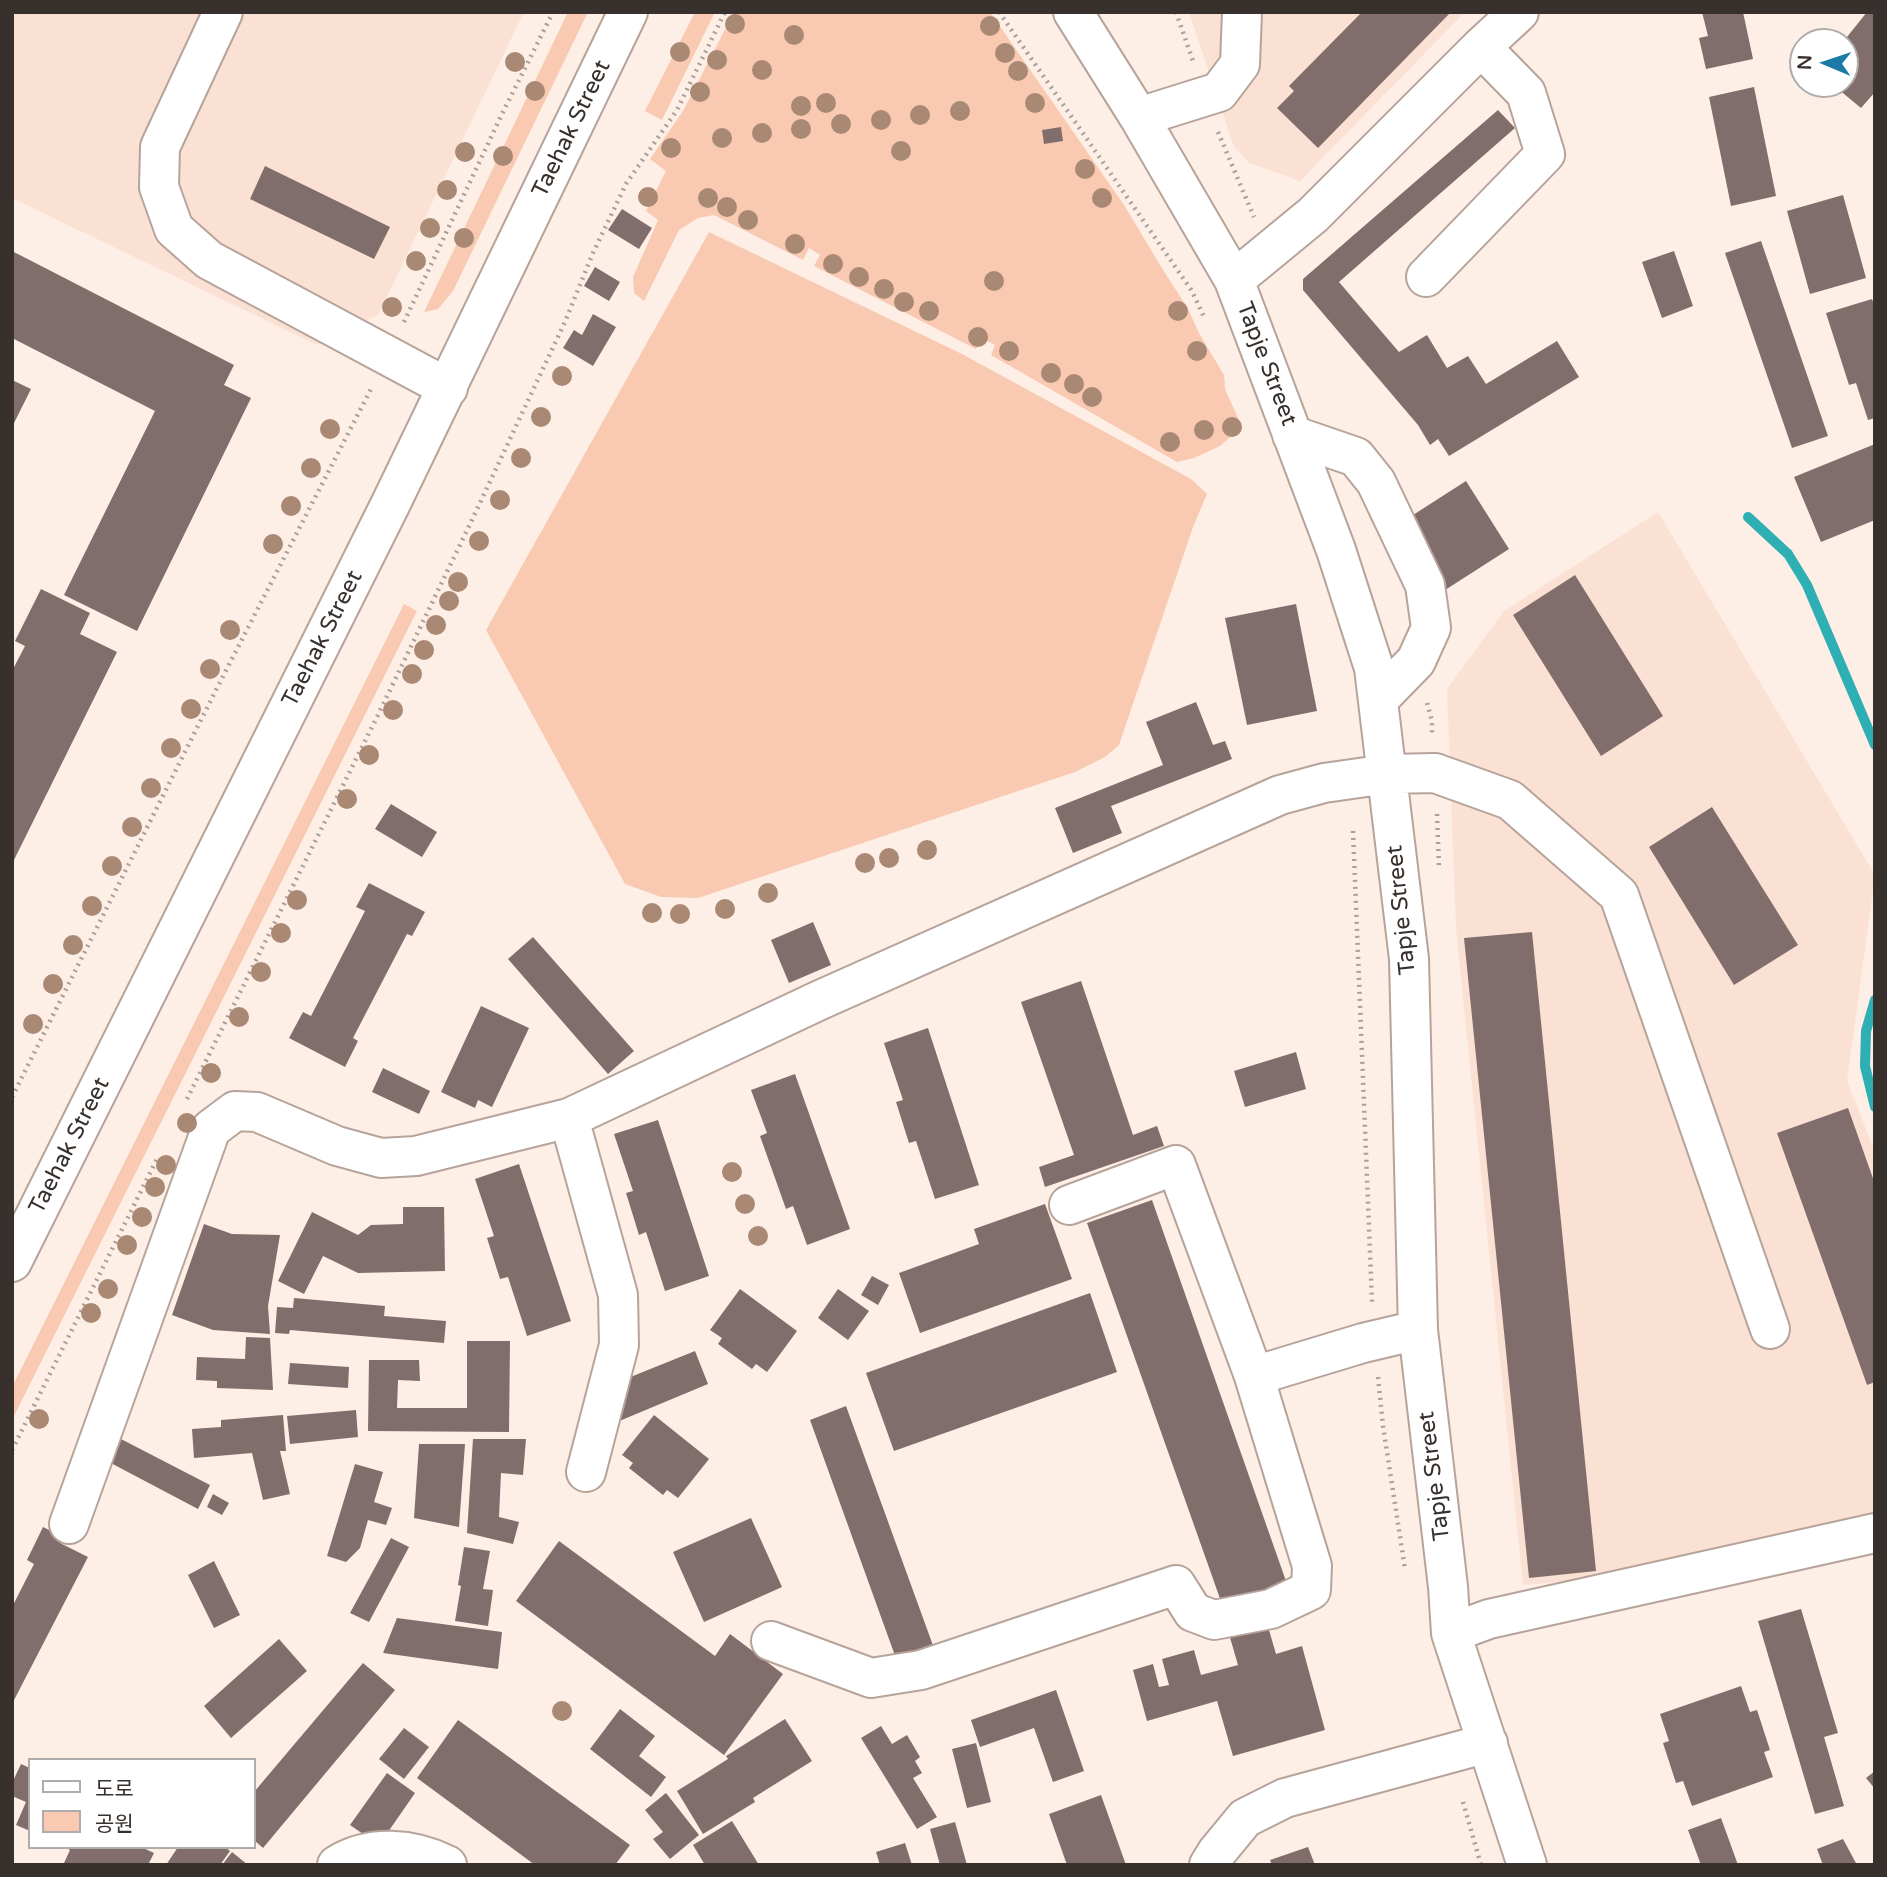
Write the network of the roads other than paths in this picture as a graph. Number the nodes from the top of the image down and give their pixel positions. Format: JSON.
{"nodes":[{"id":1,"x":223,"y":12,"type":"edge"},
{"id":2,"x":628,"y":12,"type":"edge"},
{"id":3,"x":1073,"y":12,"type":"edge"},
{"id":4,"x":1242,"y":12,"type":"edge"},
{"id":5,"x":1519,"y":12,"type":"edge"},
{"id":6,"x":1481,"y":47,"type":"junction"},
{"id":7,"x":1139,"y":117,"type":"junction"},
{"id":8,"x":1426,"y":277,"type":"dead end"},
{"id":9,"x":1234,"y":280,"type":"junction"},
{"id":10,"x":448,"y":388,"type":"junction"},
{"id":11,"x":1293,"y":435,"type":"junction"},
{"id":12,"x":1378,"y":700,"type":"junction"},
{"id":13,"x":1387,"y":774,"type":"junction"},
{"id":14,"x":569,"y":1118,"type":"junction"},
{"id":15,"x":1069,"y":1205,"type":"dead end"},
{"id":16,"x":12,"y":1262,"type":"edge"},
{"id":17,"x":1770,"y":1329,"type":"dead end"},
{"id":18,"x":1418,"y":1330,"type":"junction"},
{"id":19,"x":1254,"y":1377,"type":"junction"},
{"id":20,"x":586,"y":1472,"type":"dead end"},
{"id":21,"x":69,"y":1524,"type":"dead end"},
{"id":22,"x":1875,"y":1533,"type":"edge"},
{"id":23,"x":1451,"y":1633,"type":"junction"},
{"id":24,"x":771,"y":1641,"type":"dead end"},
{"id":25,"x":1488,"y":1743,"type":"junction"},
{"id":26,"x":337,"y":1865,"type":"edge"},
{"id":27,"x":447,"y":1865,"type":"edge"},
{"id":28,"x":1209,"y":1865,"type":"edge"},
{"id":29,"x":1527,"y":1865,"type":"edge"}],
"edges":[{"from":1,"to":10,"type":"street"},
{"from":2,"to":10,"type":"street","name":"Taehak Street"},
{"from":3,"to":7,"type":"street","name":"Tapje Street"},
{"from":4,"to":7,"type":"street"},
{"from":5,"to":6,"type":"street"},
{"from":6,"to":8,"type":"street"},
{"from":6,"to":9,"type":"street"},
{"from":7,"to":9,"type":"street","name":"Tapje Street"},
{"from":9,"to":11,"type":"street","name":"Tapje Street"},
{"from":10,"to":16,"type":"street","name":"Taehak Street"},
{"from":11,"to":12,"type":"street","name":"Tapje Street"},
{"from":11,"to":12,"type":"street"},
{"from":12,"to":13,"type":"street","name":"Tapje Street"},
{"from":13,"to":14,"type":"street"},
{"from":13,"to":17,"type":"street"},
{"from":13,"to":18,"type":"street","name":"Tapje Street"},
{"from":14,"to":20,"type":"street"},
{"from":14,"to":21,"type":"street"},
{"from":15,"to":19,"type":"street"},
{"from":18,"to":19,"type":"street"},
{"from":18,"to":23,"type":"street","name":"Tapje Street"},
{"from":19,"to":24,"type":"street"},
{"from":22,"to":23,"type":"street"},
{"from":23,"to":25,"type":"street","name":"Tapje Street"},
{"from":25,"to":28,"type":"street"},
{"from":25,"to":29,"type":"street","name":"Tapje Street"},
{"from":26,"to":27,"type":"street"}]}
